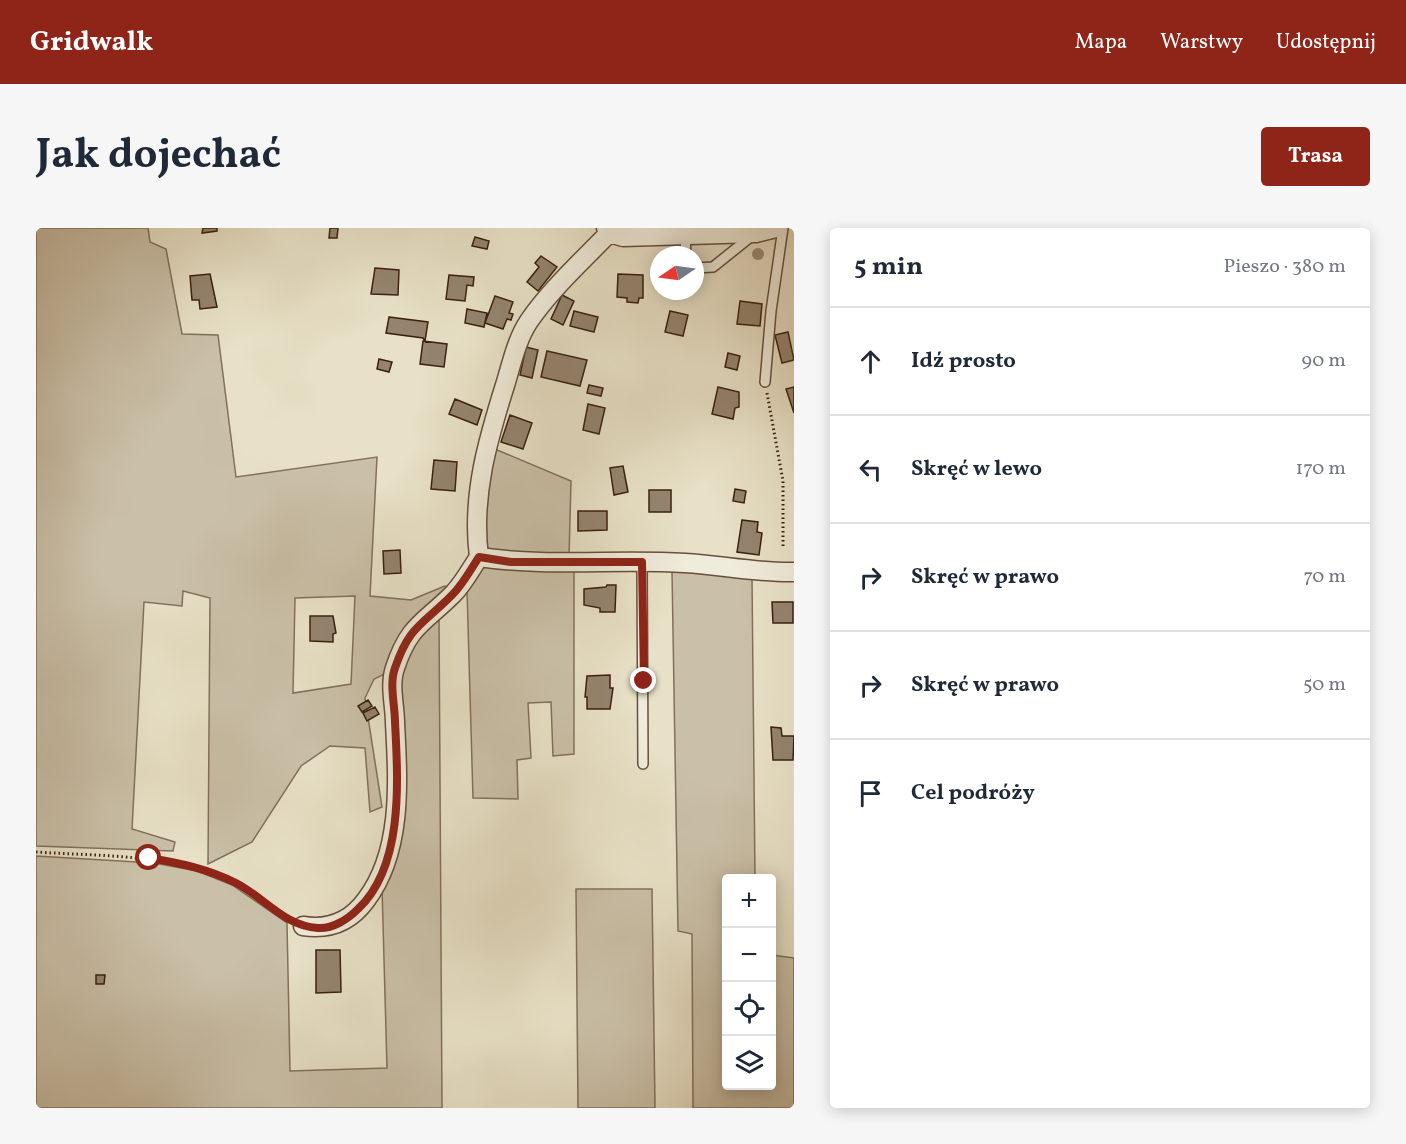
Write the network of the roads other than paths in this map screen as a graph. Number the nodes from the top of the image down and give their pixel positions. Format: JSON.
{"nodes":[{"id":1,"x":776,"y":228,"type":"edge"},
{"id":2,"x":783,"y":228,"type":"edge"},
{"id":3,"x":607,"y":230,"type":"edge"},
{"id":4,"x":756,"y":233,"type":"junction"},
{"id":5,"x":685,"y":235,"type":"junction"},
{"id":6,"x":686,"y":246,"type":"edge"},
{"id":7,"x":704,"y":267,"type":"edge"},
{"id":8,"x":765,"y":382,"type":"road end"},
{"id":9,"x":479,"y":557,"type":"junction"},
{"id":10,"x":642,"y":562,"type":"junction"},
{"id":11,"x":794,"y":572,"type":"edge"},
{"id":12,"x":643,"y":764,"type":"dead end"},
{"id":13,"x":303,"y":926,"type":"road end"}],
"edges":[{"from":1,"to":4,"type":"street"},
{"from":2,"to":8,"type":"lane"},
{"from":3,"to":5,"type":"street"},
{"from":3,"to":9,"type":"street"},
{"from":4,"to":5,"type":"street"},
{"from":4,"to":7,"type":"lane"},
{"from":5,"to":6,"type":"lane"},
{"from":9,"to":10,"type":"street"},
{"from":9,"to":13,"type":"street"},
{"from":10,"to":11,"type":"street"},
{"from":10,"to":12,"type":"lane"}]}
